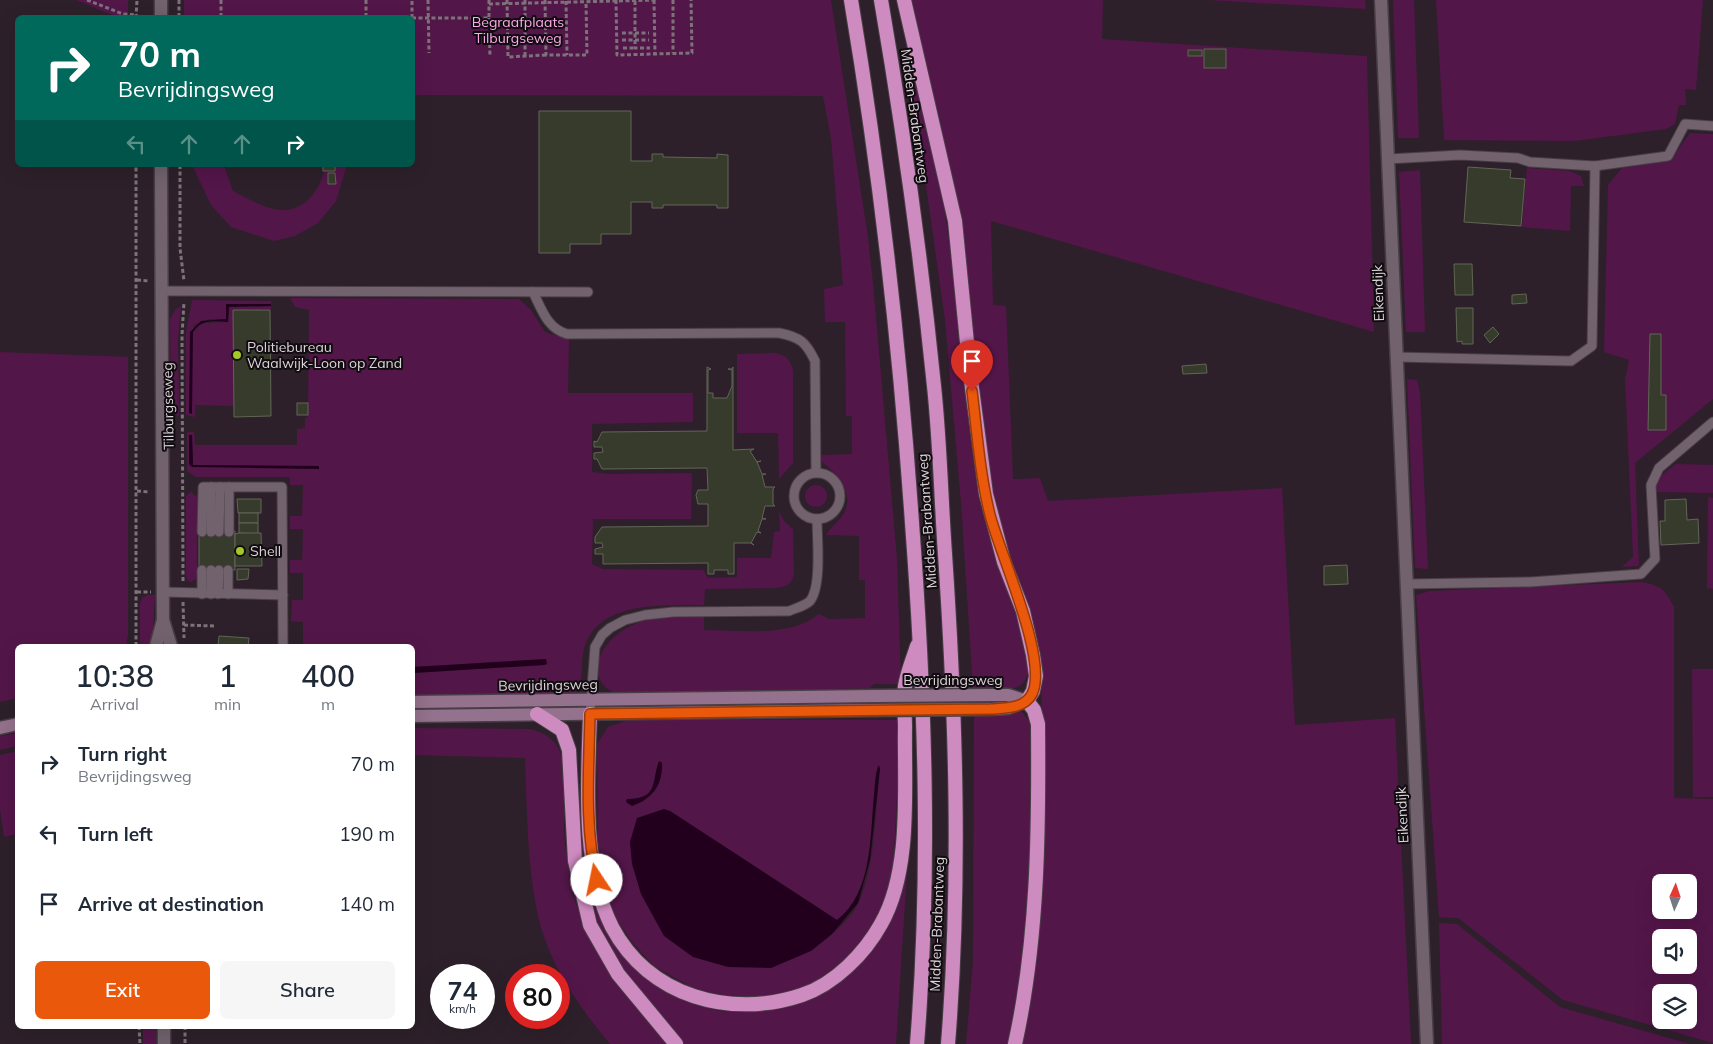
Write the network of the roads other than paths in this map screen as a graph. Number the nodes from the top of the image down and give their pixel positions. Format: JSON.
{"nodes":[{"id":1,"x":161,"y":0,"type":"edge"},
{"id":2,"x":851,"y":0,"type":"edge"},
{"id":3,"x":880,"y":0,"type":"edge"},
{"id":4,"x":904,"y":0,"type":"edge"},
{"id":5,"x":1381,"y":0,"type":"edge"},
{"id":6,"x":161,"y":15,"type":"edge"},
{"id":7,"x":1713,"y":126,"type":"edge"},
{"id":8,"x":1388,"y":159,"type":"junction"},
{"id":9,"x":1595,"y":166,"type":"junction"},
{"id":10,"x":161,"y":167,"type":"edge"},
{"id":11,"x":161,"y":291,"type":"junction"},
{"id":12,"x":533,"y":292,"type":"junction"},
{"id":13,"x":588,"y":292,"type":"dead end"},
{"id":14,"x":1396,"y":357,"type":"junction"},
{"id":15,"x":1713,"y":422,"type":"edge"},
{"id":16,"x":816,"y":472,"type":"junction"},
{"id":17,"x":216,"y":487,"type":"junction"},
{"id":18,"x":817,"y":519,"type":"junction"},
{"id":19,"x":1406,"y":584,"type":"junction"},
{"id":20,"x":162,"y":592,"type":"junction"},
{"id":21,"x":215,"y":594,"type":"junction"},
{"id":22,"x":283,"y":594,"type":"junction"},
{"id":23,"x":163,"y":620,"type":"junction"},
{"id":24,"x":920,"y":633,"type":"junction"},
{"id":25,"x":157,"y":644,"type":"edge"},
{"id":26,"x":170,"y":644,"type":"edge"},
{"id":27,"x":283,"y":644,"type":"edge"},
{"id":28,"x":591,"y":700,"type":"junction"},
{"id":29,"x":1027,"y":701,"type":"junction"},
{"id":30,"x":415,"y":702,"type":"edge"},
{"id":31,"x":537,"y":714,"type":"junction"},
{"id":32,"x":590,"y":714,"type":"junction"},
{"id":33,"x":415,"y":716,"type":"edge"},
{"id":34,"x":15,"y":725,"type":"edge"},
{"id":35,"x":0,"y":728,"type":"edge"},
{"id":36,"x":164,"y":1029,"type":"edge"},
{"id":37,"x":164,"y":1044,"type":"edge"},
{"id":38,"x":676,"y":1044,"type":"edge"},
{"id":39,"x":917,"y":1044,"type":"edge"},
{"id":40,"x":948,"y":1044,"type":"edge"},
{"id":41,"x":1015,"y":1044,"type":"edge"},
{"id":42,"x":1427,"y":1044,"type":"edge"}],
"edges":[{"from":1,"to":6,"type":"street"},
{"from":2,"to":24,"type":"highway","name":"Midden-Brabantweg"},
{"from":3,"to":40,"type":"highway","name":"Midden-Brabantweg"},
{"from":4,"to":29,"type":"highway"},
{"from":5,"to":8,"type":"street","name":"Eikendijk"},
{"from":7,"to":9,"type":"lane"},
{"from":8,"to":9,"type":"lane"},
{"from":8,"to":14,"type":"street","name":"Eikendijk"},
{"from":9,"to":14,"type":"lane"},
{"from":10,"to":11,"type":"street","name":"Tilburgseweg"},
{"from":11,"to":12,"type":"lane"},
{"from":11,"to":20,"type":"street","name":"Tilburgseweg"},
{"from":12,"to":13,"type":"lane"},
{"from":12,"to":16,"type":"lane"},
{"from":14,"to":19,"type":"street","name":"Eikendijk"},
{"from":15,"to":19,"type":"lane"},
{"from":16,"to":18,"type":"lane"},
{"from":16,"to":18,"type":"lane"},
{"from":17,"to":17,"type":"lane"},
{"from":17,"to":22,"type":"lane"},
{"from":18,"to":28,"type":"lane"},
{"from":19,"to":42,"type":"street","name":"Eikendijk"},
{"from":20,"to":21,"type":"lane"},
{"from":20,"to":23,"type":"street","name":"Tilburgseweg"},
{"from":21,"to":21,"type":"lane"},
{"from":21,"to":22,"type":"lane"},
{"from":22,"to":27,"type":"lane"},
{"from":23,"to":25,"type":"street","name":"Tilburgseweg"},
{"from":23,"to":26,"type":"street","name":"Tilburgseweg"},
{"from":24,"to":32,"type":"highway"},
{"from":24,"to":39,"type":"highway","name":"Midden-Brabantweg"},
{"from":28,"to":29,"type":"main road","name":"Bevrijdingsweg","bridge":true},
{"from":28,"to":30,"type":"main road","name":"Bevrijdingsweg"},
{"from":28,"to":32,"type":"lane"},
{"from":29,"to":32,"type":"main road","name":"Bevrijdingsweg","bridge":true},
{"from":29,"to":41,"type":"highway"},
{"from":31,"to":32,"type":"main road","name":"Bevrijdingsweg"},
{"from":31,"to":33,"type":"main road","name":"Bevrijdingsweg"},
{"from":31,"to":38,"type":"highway"},
{"from":34,"to":35,"type":"main road"},
{"from":36,"to":37,"type":"street"}]}
